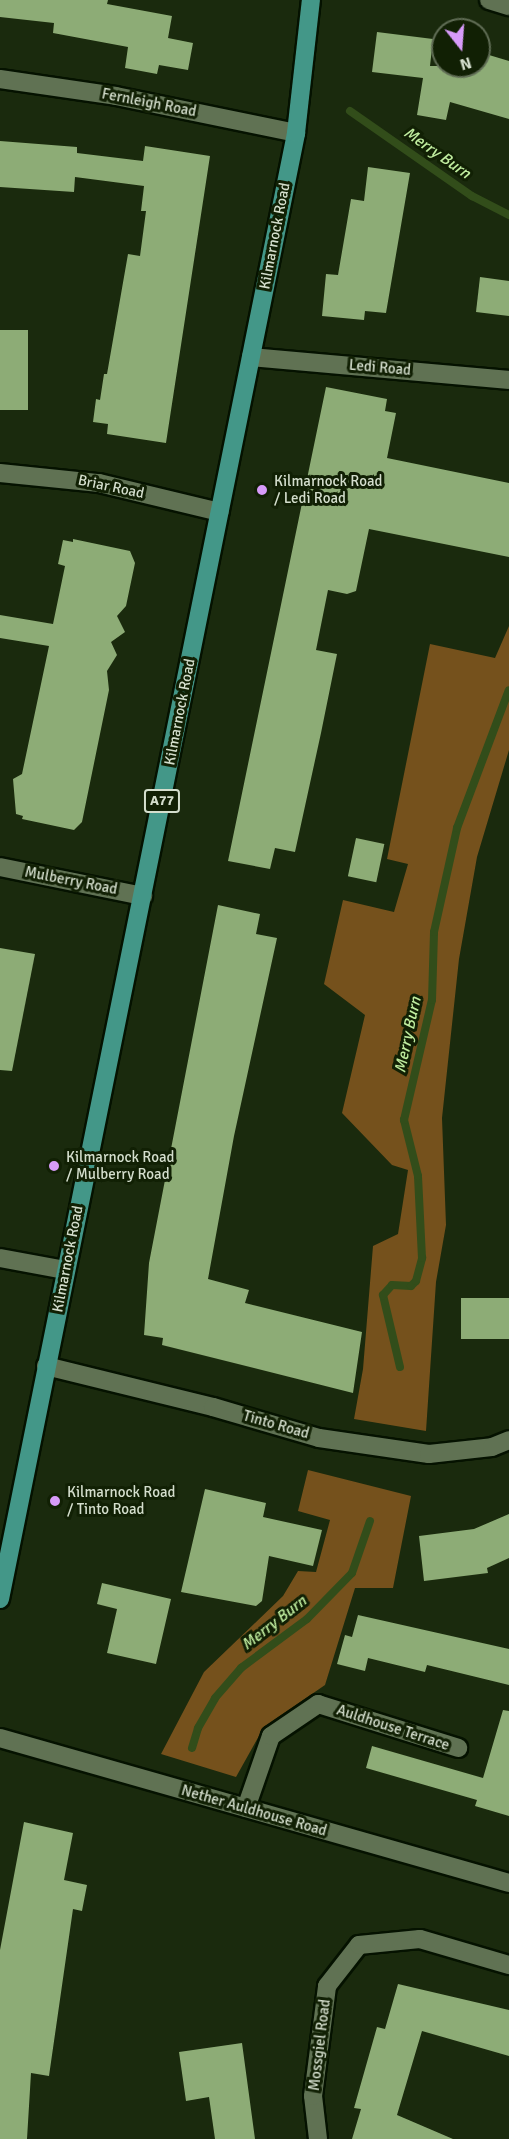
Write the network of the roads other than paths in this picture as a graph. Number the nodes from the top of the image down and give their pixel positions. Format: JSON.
{"nodes":[{"id":1,"x":311,"y":0,"type":"edge"},
{"id":2,"x":489,"y":0,"type":"edge"},
{"id":3,"x":509,"y":6,"type":"edge"},
{"id":4,"x":0,"y":79,"type":"edge"},
{"id":5,"x":296,"y":133,"type":"junction"},
{"id":6,"x":251,"y":357,"type":"junction"},
{"id":7,"x":509,"y":380,"type":"edge"},
{"id":8,"x":0,"y":473,"type":"edge"},
{"id":9,"x":220,"y":512,"type":"junction"},
{"id":10,"x":0,"y":867,"type":"edge"},
{"id":11,"x":143,"y":896,"type":"junction"},
{"id":12,"x":0,"y":1258,"type":"edge"},
{"id":13,"x":65,"y":1270,"type":"junction"},
{"id":14,"x":46,"y":1366,"type":"junction"},
{"id":15,"x":509,"y":1440,"type":"edge"},
{"id":16,"x":0,"y":1599,"type":"edge"},
{"id":17,"x":0,"y":1738,"type":"edge"},
{"id":18,"x":458,"y":1748,"type":"dead end"},
{"id":19,"x":246,"y":1808,"type":"junction"},
{"id":20,"x":509,"y":1883,"type":"edge"},
{"id":21,"x":509,"y":1965,"type":"edge"},
{"id":22,"x":318,"y":2139,"type":"edge"}],
"edges":[{"from":1,"to":5,"type":"main road","name":"Kilmarnock Road","number":"A77"},
{"from":2,"to":3,"type":"street"},
{"from":4,"to":5,"type":"street","name":"Fernleigh Road"},
{"from":5,"to":6,"type":"main road","name":"Kilmarnock Road","number":"A77"},
{"from":6,"to":7,"type":"street","name":"Ledi Road"},
{"from":6,"to":9,"type":"main road","name":"Kilmarnock Road","number":"A77"},
{"from":8,"to":9,"type":"street","name":"Briar Road"},
{"from":9,"to":11,"type":"main road","name":"Kilmarnock Road","number":"A77"},
{"from":10,"to":11,"type":"street","name":"Mulberry Road"},
{"from":11,"to":13,"type":"main road","name":"Kilmarnock Road","number":"A77"},
{"from":12,"to":13,"type":"street"},
{"from":13,"to":14,"type":"main road","name":"Kilmarnock Road","number":"A77"},
{"from":14,"to":15,"type":"street","name":"Tinto Road"},
{"from":14,"to":16,"type":"main road","name":"Kilmarnock Road","number":"A77"},
{"from":17,"to":19,"type":"street","name":"Nether Auldhouse Road"},
{"from":18,"to":19,"type":"street","name":"Auldhouse Terrace"},
{"from":19,"to":20,"type":"street","name":"Nether Auldhouse Road"},
{"from":21,"to":22,"type":"street","name":"Mossgiel Road"}]}
